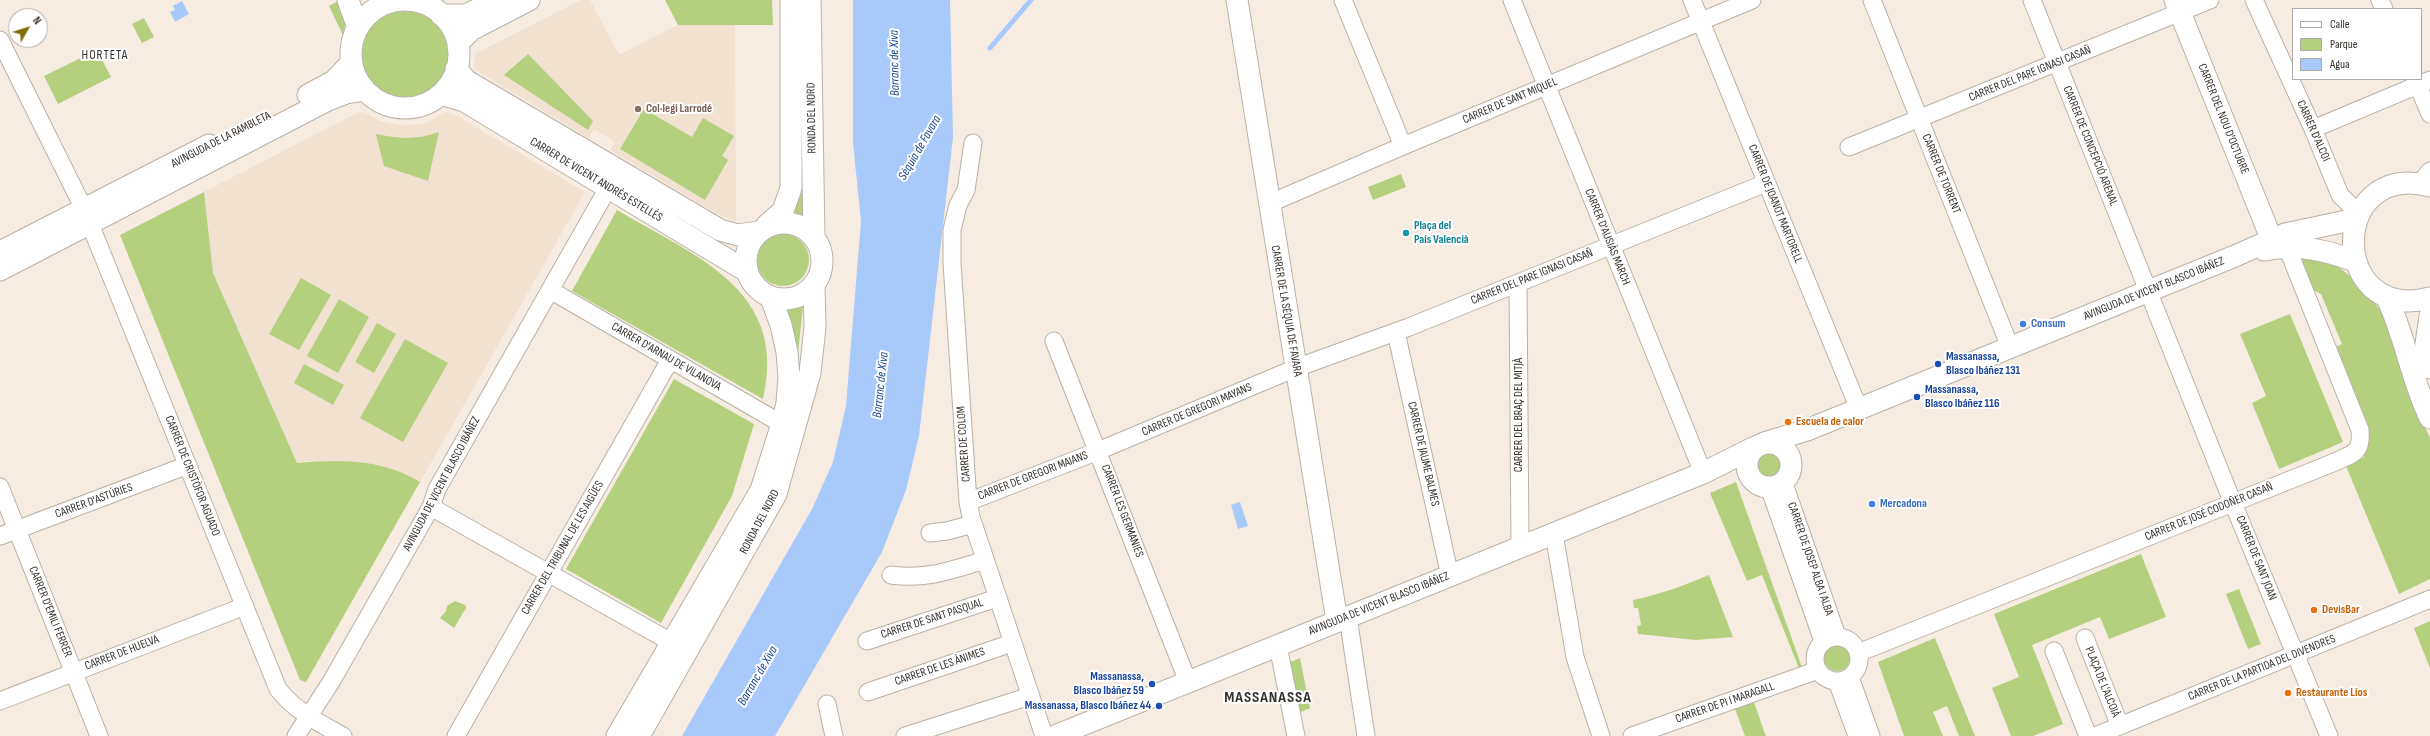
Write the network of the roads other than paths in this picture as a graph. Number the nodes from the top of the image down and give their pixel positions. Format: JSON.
{"nodes":[{"id":1,"x":348,"y":0,"type":"edge"},
{"id":2,"x":402,"y":0,"type":"edge"},
{"id":3,"x":497,"y":0,"type":"edge"},
{"id":4,"x":529,"y":0,"type":"edge"},
{"id":5,"x":791,"y":0,"type":"edge"},
{"id":6,"x":810,"y":0,"type":"edge"},
{"id":7,"x":1237,"y":0,"type":"edge"},
{"id":8,"x":1343,"y":0,"type":"edge"},
{"id":9,"x":1512,"y":0,"type":"edge"},
{"id":10,"x":1692,"y":0,"type":"edge"},
{"id":11,"x":1752,"y":0,"type":"edge"},
{"id":12,"x":1872,"y":0,"type":"edge"},
{"id":13,"x":2032,"y":0,"type":"edge"},
{"id":14,"x":2210,"y":0,"type":"edge"},
{"id":15,"x":2254,"y":0,"type":"edge"},
{"id":16,"x":2178,"y":6,"type":"edge"},
{"id":17,"x":441,"y":15,"type":"junction"},
{"id":18,"x":1700,"y":21,"type":"junction"},
{"id":19,"x":358,"y":28,"type":"junction"},
{"id":20,"x":0,"y":40,"type":"edge"},
{"id":21,"x":458,"y":43,"type":"junction"},
{"id":22,"x":2287,"y":55,"type":"edge"},
{"id":23,"x":352,"y":62,"type":"junction"},
{"id":24,"x":2058,"y":63,"type":"junction"},
{"id":25,"x":456,"y":69,"type":"junction"},
{"id":26,"x":2292,"y":69,"type":"edge"},
{"id":27,"x":2296,"y":80,"type":"edge"},
{"id":28,"x":2421,"y":81,"type":"edge"},
{"id":29,"x":1545,"y":86,"type":"junction"},
{"id":30,"x":365,"y":90,"type":"junction"},
{"id":31,"x":441,"y":94,"type":"junction"},
{"id":32,"x":2430,"y":114,"type":"edge"},
{"id":33,"x":1919,"y":117,"type":"junction"},
{"id":34,"x":2313,"y":129,"type":"junction"},
{"id":35,"x":974,"y":143,"type":"dead end"},
{"id":36,"x":1403,"y":146,"type":"junction"},
{"id":37,"x":1849,"y":147,"type":"dead end"},
{"id":38,"x":2428,"y":182,"type":"edge"},
{"id":39,"x":1766,"y":183,"type":"junction"},
{"id":40,"x":608,"y":188,"type":"junction"},
{"id":41,"x":1268,"y":204,"type":"junction"},
{"id":42,"x":87,"y":216,"type":"junction"},
{"id":43,"x":2358,"y":217,"type":"junction"},
{"id":44,"x":763,"y":229,"type":"junction"},
{"id":45,"x":814,"y":237,"type":"junction"},
{"id":46,"x":2279,"y":243,"type":"junction"},
{"id":47,"x":1611,"y":246,"type":"junction"},
{"id":48,"x":0,"y":252,"type":"edge"},
{"id":49,"x":2355,"y":261,"type":"junction"},
{"id":50,"x":0,"y":270,"type":"edge"},
{"id":51,"x":748,"y":272,"type":"junction"},
{"id":52,"x":1518,"y":283,"type":"junction"},
{"id":53,"x":814,"y":285,"type":"junction"},
{"id":54,"x":550,"y":290,"type":"junction"},
{"id":55,"x":2148,"y":292,"type":"junction"},
{"id":56,"x":2386,"y":296,"type":"junction"},
{"id":57,"x":771,"y":298,"type":"junction"},
{"id":58,"x":2430,"y":298,"type":"edge"},
{"id":59,"x":2430,"y":316,"type":"edge"},
{"id":60,"x":1396,"y":332,"type":"junction"},
{"id":61,"x":1054,"y":341,"type":"dead end"},
{"id":62,"x":2010,"y":347,"type":"junction"},
{"id":63,"x":670,"y":360,"type":"junction"},
{"id":64,"x":1296,"y":368,"type":"junction"},
{"id":65,"x":2430,"y":368,"type":"edge"},
{"id":66,"x":1859,"y":409,"type":"junction"},
{"id":67,"x":2430,"y":418,"type":"edge"},
{"id":68,"x":782,"y":424,"type":"junction"},
{"id":69,"x":1806,"y":430,"type":"junction"},
{"id":70,"x":1759,"y":446,"type":"junction"},
{"id":71,"x":1098,"y":451,"type":"junction"},
{"id":72,"x":1790,"y":459,"type":"junction"},
{"id":73,"x":188,"y":465,"type":"junction"},
{"id":74,"x":1703,"y":473,"type":"junction"},
{"id":75,"x":1768,"y":482,"type":"junction"},
{"id":76,"x":0,"y":487,"type":"edge"},
{"id":77,"x":968,"y":502,"type":"junction"},
{"id":78,"x":2233,"y":502,"type":"junction"},
{"id":79,"x":431,"y":507,"type":"junction"},
{"id":80,"x":973,"y":524,"type":"junction"},
{"id":81,"x":17,"y":529,"type":"junction"},
{"id":82,"x":930,"y":533,"type":"dead end"},
{"id":83,"x":1554,"y":534,"type":"junction"},
{"id":84,"x":0,"y":536,"type":"edge"},
{"id":85,"x":1520,"y":547,"type":"junction"},
{"id":86,"x":985,"y":560,"type":"junction"},
{"id":87,"x":549,"y":573,"type":"junction"},
{"id":88,"x":891,"y":575,"type":"dead end"},
{"id":89,"x":1450,"y":576,"type":"junction"},
{"id":90,"x":997,"y":598,"type":"junction"},
{"id":91,"x":2430,"y":600,"type":"edge"},
{"id":92,"x":245,"y":606,"type":"junction"},
{"id":93,"x":1343,"y":619,"type":"junction"},
{"id":94,"x":2085,"y":638,"type":"dead end"},
{"id":95,"x":1830,"y":639,"type":"junction"},
{"id":96,"x":867,"y":641,"type":"dead end"},
{"id":97,"x":671,"y":642,"type":"junction"},
{"id":98,"x":1012,"y":643,"type":"junction"},
{"id":99,"x":1278,"y":646,"type":"junction"},
{"id":100,"x":2054,"y":651,"type":"dead end"},
{"id":101,"x":1858,"y":653,"type":"junction"},
{"id":102,"x":2295,"y":654,"type":"junction"},
{"id":103,"x":1818,"y":670,"type":"junction"},
{"id":104,"x":74,"y":672,"type":"junction"},
{"id":105,"x":1844,"y":679,"type":"junction"},
{"id":106,"x":1188,"y":682,"type":"junction"},
{"id":107,"x":868,"y":692,"type":"dead end"},
{"id":108,"x":1030,"y":696,"type":"junction"},
{"id":109,"x":0,"y":701,"type":"edge"},
{"id":110,"x":827,"y":704,"type":"dead end"},
{"id":111,"x":309,"y":717,"type":"junction"},
{"id":112,"x":2120,"y":726,"type":"junction"},
{"id":113,"x":99,"y":736,"type":"edge"},
{"id":114,"x":296,"y":736,"type":"edge"},
{"id":115,"x":343,"y":736,"type":"edge"},
{"id":116,"x":456,"y":736,"type":"edge"},
{"id":117,"x":617,"y":736,"type":"edge"},
{"id":118,"x":639,"y":736,"type":"edge"},
{"id":119,"x":834,"y":736,"type":"edge"},
{"id":120,"x":905,"y":736,"type":"edge"},
{"id":121,"x":1044,"y":736,"type":"edge"},
{"id":122,"x":1055,"y":736,"type":"edge"},
{"id":123,"x":1296,"y":736,"type":"edge"},
{"id":124,"x":1366,"y":736,"type":"edge"},
{"id":125,"x":1601,"y":736,"type":"edge"},
{"id":126,"x":1632,"y":736,"type":"edge"},
{"id":127,"x":1857,"y":736,"type":"edge"},
{"id":128,"x":1871,"y":736,"type":"edge"},
{"id":129,"x":2088,"y":736,"type":"edge"},
{"id":130,"x":2095,"y":736,"type":"edge"},
{"id":131,"x":2329,"y":736,"type":"edge"}],
"edges":[{"from":1,"to":19,"type":"street"},
{"from":2,"to":17,"type":"street"},
{"from":2,"to":19,"type":"street"},
{"from":3,"to":17,"type":"street"},
{"from":4,"to":21,"type":"street"},
{"from":5,"to":44,"type":"street","name":"RONDA DEL NORD"},
{"from":6,"to":45,"type":"street","name":"RONDA DEL NORD"},
{"from":7,"to":41,"type":"street","name":"CARRER DE LA SÉQUIA DE FAVARA"},
{"from":8,"to":36,"type":"street"},
{"from":9,"to":29,"type":"street","name":"CARRER D'AUSIÀS MARCH"},
{"from":10,"to":18,"type":"street","name":"CARRER DE JOANOT MARTORELL"},
{"from":11,"to":18,"type":"street","name":"CARRER DE SANT MIQUEL"},
{"from":12,"to":33,"type":"street","name":"CARRER DE TORRENT"},
{"from":13,"to":24,"type":"street","name":"CARRER DE CONCEPCIÓ ARENAL"},
{"from":14,"to":16,"type":"street","name":"CARRER DEL PARE IGNASI CASAÑ"},
{"from":15,"to":22,"type":"street","name":"CARRER D'ALCOI"},
{"from":16,"to":24,"type":"street","name":"CARRER DEL PARE IGNASI CASAÑ"},
{"from":16,"to":46,"type":"street","name":"CARRER DEL NOU D'OCTUBRE"},
{"from":17,"to":21,"type":"street"},
{"from":18,"to":29,"type":"street","name":"CARRER DE SANT MIQUEL"},
{"from":18,"to":39,"type":"street","name":"CARRER DE JOANOT MARTORELL"},
{"from":19,"to":23,"type":"street"},
{"from":20,"to":42,"type":"street","name":"CARRER DE CRISTÒFOR AGUADO"},
{"from":21,"to":25,"type":"street"},
{"from":22,"to":26,"type":"street","name":"CARRER D'ALCOI"},
{"from":23,"to":30,"type":"street"},
{"from":23,"to":42,"type":"street","name":"AVINGUDA DE LA RAMBLETA"},
{"from":24,"to":33,"type":"street","name":"CARRER DEL PARE IGNASI CASAÑ"},
{"from":24,"to":55,"type":"street","name":"CARRER DE CONCEPCIÓ ARENAL"},
{"from":25,"to":31,"type":"street"},
{"from":25,"to":44,"type":"street","name":"CARRER DE VICENT ANDRÉS ESTELLÉS"},
{"from":27,"to":34,"type":"street","name":"CARRER D'ALCOI"},
{"from":28,"to":32,"type":"street"},
{"from":28,"to":34,"type":"street"},
{"from":29,"to":36,"type":"street","name":"CARRER DE SANT MIQUEL"},
{"from":29,"to":47,"type":"street","name":"CARRER D'AUSIÀS MARCH"},
{"from":30,"to":31,"type":"street"},
{"from":30,"to":42,"type":"street","name":"AVINGUDA DE LA RAMBLETA"},
{"from":31,"to":40,"type":"street","name":"CARRER DE VICENT ANDRÉS ESTELLÉS"},
{"from":33,"to":37,"type":"street","name":"CARRER DEL PARE IGNASI CASAÑ"},
{"from":33,"to":62,"type":"street","name":"CARRER DE TORRENT"},
{"from":34,"to":43,"type":"street","name":"CARRER D'ALCOI"},
{"from":35,"to":77,"type":"street","name":"CARRER DE COLOM"},
{"from":36,"to":41,"type":"street","name":"CARRER DE SANT MIQUEL"},
{"from":38,"to":43,"type":"street"},
{"from":39,"to":47,"type":"street","name":"CARRER DEL PARE IGNASI CASAÑ"},
{"from":39,"to":66,"type":"street","name":"CARRER DE JOANOT MARTORELL"},
{"from":40,"to":51,"type":"street","name":"CARRER DE VICENT ANDRÉS ESTELLÉS"},
{"from":40,"to":54,"type":"street","name":"AVINGUDA DE VICENT BLASCO IBÁÑEZ"},
{"from":41,"to":64,"type":"street","name":"CARRER DE LA SÉQUIA DE FAVARA"},
{"from":42,"to":48,"type":"street","name":"AVINGUDA DE LA RAMBLETA"},
{"from":42,"to":50,"type":"street","name":"AVINGUDA DE LA RAMBLETA"},
{"from":42,"to":73,"type":"street","name":"CARRER DE CRISTÒFOR AGUADO"},
{"from":43,"to":46,"type":"street","name":"AVINGUDA DE VICENT BLASCO IBÁÑEZ"},
{"from":43,"to":49,"type":"street"},
{"from":44,"to":45,"type":"street"},
{"from":44,"to":51,"type":"street"},
{"from":45,"to":53,"type":"street"},
{"from":46,"to":49,"type":"street","name":"AVINGUDA DE VICENT BLASCO IBÁÑEZ"},
{"from":46,"to":55,"type":"street","name":"AVINGUDA DE VICENT BLASCO IBÁÑEZ"},
{"from":46,"to":78,"type":"street","name":"CARRER DE JOSÉ CODOÑER CASAÑ"},
{"from":47,"to":52,"type":"street","name":"CARRER DEL PARE IGNASI CASAÑ"},
{"from":47,"to":74,"type":"street","name":"CARRER D'AUSIÀS MARCH"},
{"from":49,"to":56,"type":"street"},
{"from":51,"to":57,"type":"street"},
{"from":52,"to":60,"type":"street","name":"CARRER DEL PARE IGNASI CASAÑ"},
{"from":52,"to":85,"type":"street","name":"CARRER DEL BRAÇ DEL MITJÀ"},
{"from":53,"to":57,"type":"street"},
{"from":53,"to":118,"type":"street","name":"RONDA DEL NORD"},
{"from":54,"to":63,"type":"street","name":"CARRER D'ARNAU DE VILANOVA"},
{"from":54,"to":79,"type":"street","name":"AVINGUDA DE VICENT BLASCO IBÁÑEZ"},
{"from":55,"to":62,"type":"street","name":"AVINGUDA DE VICENT BLASCO IBÁÑEZ"},
{"from":55,"to":78,"type":"street","name":"CARRER DE SANT JOAN"},
{"from":56,"to":58,"type":"street"},
{"from":56,"to":67,"type":"street"},
{"from":57,"to":68,"type":"street","name":"RONDA DEL NORD"},
{"from":59,"to":65,"type":"street"},
{"from":60,"to":64,"type":"street","name":"CARRER DEL PARE IGNASI CASAÑ"},
{"from":60,"to":89,"type":"street","name":"CARRER DE JAUME BALMES"},
{"from":61,"to":71,"type":"street","name":"CARRER LES GERMANIES"},
{"from":62,"to":66,"type":"street","name":"AVINGUDA DE VICENT BLASCO IBÁÑEZ"},
{"from":63,"to":68,"type":"street","name":"CARRER D'ARNAU DE VILANOVA"},
{"from":63,"to":87,"type":"street","name":"CARRER DEL TRIBUNAL DE LES AIGÜES"},
{"from":64,"to":71,"type":"street","name":"CARRER DE GREGORI MAYANS"},
{"from":64,"to":93,"type":"street","name":"CARRER DE LA SÉQUIA DE FAVARA"},
{"from":66,"to":69,"type":"street","name":"AVINGUDA DE VICENT BLASCO IBÁÑEZ"},
{"from":68,"to":97,"type":"street","name":"RONDA DEL NORD"},
{"from":69,"to":70,"type":"street","name":"AVINGUDA DE VICENT BLASCO IBÁÑEZ"},
{"from":69,"to":72,"type":"street"},
{"from":70,"to":72,"type":"street"},
{"from":70,"to":74,"type":"street","name":"AVINGUDA DE VICENT BLASCO IBÁÑEZ"},
{"from":70,"to":75,"type":"street"},
{"from":71,"to":77,"type":"street","name":"CARRER DE GREGORI MAIANS"},
{"from":71,"to":106,"type":"street","name":"CARRER LES GERMANIES"},
{"from":72,"to":75,"type":"street"},
{"from":73,"to":81,"type":"street","name":"CARRER D'ASTÚRIES"},
{"from":73,"to":92,"type":"street","name":"CARRER DE CRISTÒFOR AGUADO"},
{"from":74,"to":75,"type":"street","name":"AVINGUDA DE VICENT BLASCO IBÁÑEZ"},
{"from":74,"to":83,"type":"street","name":"AVINGUDA DE VICENT BLASCO IBÁÑEZ"},
{"from":75,"to":95,"type":"street","name":"CARRER DE JOSEP ALBA I ALBA"},
{"from":76,"to":81,"type":"street","name":"CARRER D'EMILI FERRER"},
{"from":77,"to":80,"type":"street","name":"CARRER DE COLOM"},
{"from":78,"to":101,"type":"street","name":"CARRER DE JOSÉ CODOÑER CASAÑ"},
{"from":78,"to":102,"type":"street","name":"CARRER DE SANT JOAN"},
{"from":79,"to":87,"type":"street"},
{"from":79,"to":111,"type":"street","name":"AVINGUDA DE VICENT BLASCO IBÁÑEZ"},
{"from":80,"to":82,"type":"street"},
{"from":80,"to":86,"type":"street","name":"CARRER DE COLOM"},
{"from":81,"to":84,"type":"street","name":"CARRER D'ASTÚRIES"},
{"from":81,"to":104,"type":"street","name":"CARRER D'EMILI FERRER"},
{"from":83,"to":85,"type":"street","name":"AVINGUDA DE VICENT BLASCO IBÁÑEZ"},
{"from":83,"to":125,"type":"street"},
{"from":85,"to":89,"type":"street","name":"AVINGUDA DE VICENT BLASCO IBÁÑEZ"},
{"from":86,"to":88,"type":"street"},
{"from":86,"to":90,"type":"street","name":"CARRER DE COLOM"},
{"from":87,"to":97,"type":"street"},
{"from":87,"to":116,"type":"street","name":"CARRER DEL TRIBUNAL DE LES AIGÜES"},
{"from":89,"to":93,"type":"street","name":"AVINGUDA DE VICENT BLASCO IBÁÑEZ"},
{"from":90,"to":96,"type":"street","name":"CARRER DE SANT PASQUAL"},
{"from":90,"to":98,"type":"street","name":"CARRER DE COLOM"},
{"from":91,"to":102,"type":"street","name":"CARRER DE LA PARTIDA DEL DIVENDRES"},
{"from":92,"to":104,"type":"street","name":"CARRER DE HUELVA"},
{"from":92,"to":111,"type":"street","name":"CARRER DE CRISTÒFOR AGUADO"},
{"from":93,"to":99,"type":"street","name":"AVINGUDA DE VICENT BLASCO IBÁÑEZ"},
{"from":93,"to":124,"type":"street"},
{"from":94,"to":112,"type":"street","name":"PLAÇA DE L'ALCOIÀ"},
{"from":95,"to":101,"type":"street"},
{"from":95,"to":103,"type":"street"},
{"from":97,"to":117,"type":"street","name":"RONDA DEL NORD"},
{"from":98,"to":107,"type":"street","name":"CARRER DE LES ÀNIMES"},
{"from":98,"to":108,"type":"street","name":"CARRER DE COLOM"},
{"from":99,"to":106,"type":"street","name":"AVINGUDA DE VICENT BLASCO IBÁÑEZ"},
{"from":99,"to":123,"type":"street"},
{"from":100,"to":129,"type":"street"},
{"from":101,"to":105,"type":"street"},
{"from":102,"to":112,"type":"street","name":"CARRER DE LA PARTIDA DEL DIVENDRES"},
{"from":102,"to":131,"type":"street","name":"CARRER DE SANT JOAN"},
{"from":103,"to":105,"type":"street"},
{"from":103,"to":126,"type":"street","name":"CARRER DE PI I MARAGALL"},
{"from":104,"to":109,"type":"street","name":"CARRER DE HUELVA"},
{"from":104,"to":113,"type":"street","name":"CARRER D'EMILI FERRER"},
{"from":105,"to":127,"type":"street"},
{"from":105,"to":128,"type":"street"},
{"from":106,"to":122,"type":"street","name":"AVINGUDA DE VICENT BLASCO IBÁÑEZ"},
{"from":108,"to":120,"type":"street"},
{"from":108,"to":121,"type":"street","name":"CARRER DE COLOM"},
{"from":110,"to":119,"type":"street"},
{"from":111,"to":114,"type":"street","name":"AVINGUDA DE VICENT BLASCO IBÁÑEZ"},
{"from":111,"to":115,"type":"street","name":"CARRER DE CRISTÒFOR AGUADO"},
{"from":112,"to":130,"type":"street","name":"CARRER DE LA PARTIDA DEL DIVENDRES"}]}
